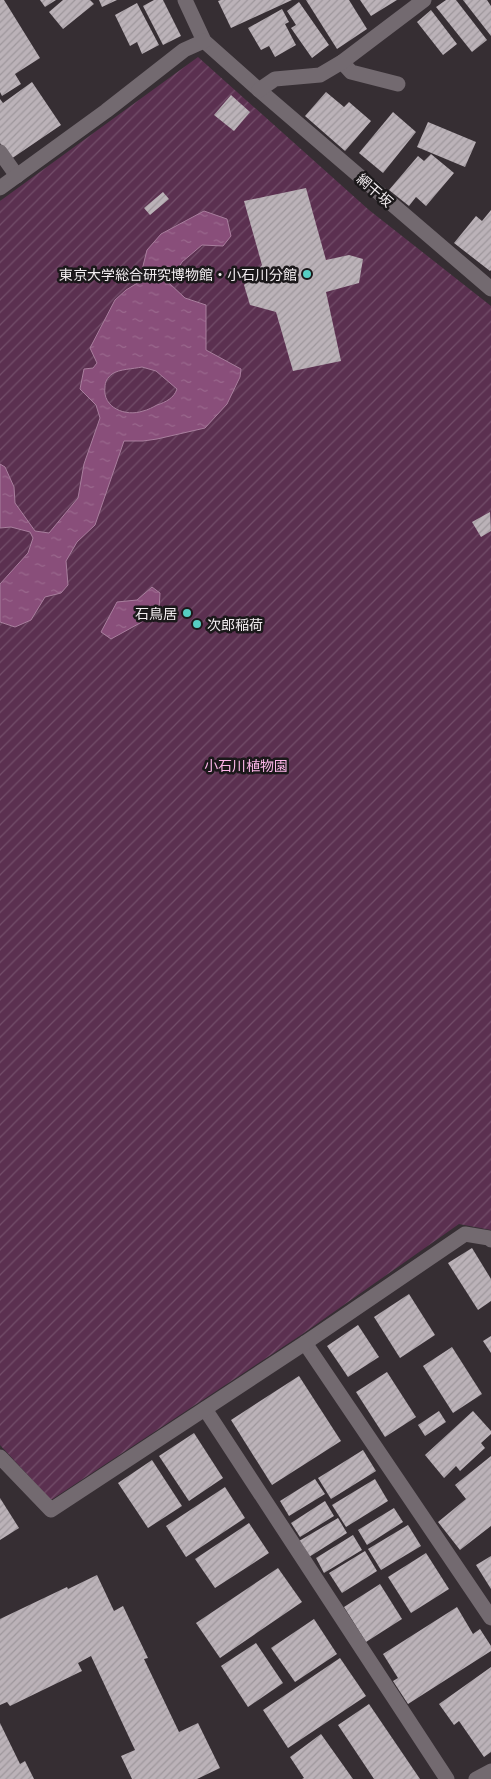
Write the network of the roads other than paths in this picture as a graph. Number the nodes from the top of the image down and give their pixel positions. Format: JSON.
{"nodes":[{"id":1,"x":185,"y":0,"type":"edge"},
{"id":2,"x":424,"y":0,"type":"edge"},
{"id":3,"x":204,"y":41,"type":"junction"},
{"id":4,"x":342,"y":62,"type":"junction"},
{"id":5,"x":398,"y":84,"type":"dead end"},
{"id":6,"x":259,"y":90,"type":"junction"},
{"id":7,"x":0,"y":152,"type":"edge"},
{"id":8,"x":17,"y":176,"type":"junction"},
{"id":9,"x":0,"y":188,"type":"edge"},
{"id":10,"x":491,"y":289,"type":"edge"},
{"id":11,"x":491,"y":1240,"type":"edge"},
{"id":12,"x":305,"y":1343,"type":"junction"},
{"id":13,"x":205,"y":1409,"type":"junction"},
{"id":14,"x":0,"y":1457,"type":"edge"},
{"id":15,"x":491,"y":1618,"type":"edge"},
{"id":16,"x":491,"y":1771,"type":"edge"},
{"id":17,"x":447,"y":1779,"type":"edge"},
{"id":18,"x":476,"y":1779,"type":"edge"}],
"edges":[{"from":1,"to":3,"type":"street"},
{"from":2,"to":4,"type":"street"},
{"from":3,"to":6,"type":"street","name":"網干坂"},
{"from":3,"to":8,"type":"street"},
{"from":4,"to":5,"type":"street"},
{"from":4,"to":6,"type":"street"},
{"from":6,"to":10,"type":"street","name":"網干坂"},
{"from":7,"to":8,"type":"street"},
{"from":8,"to":9,"type":"street"},
{"from":11,"to":12,"type":"street"},
{"from":12,"to":13,"type":"street"},
{"from":12,"to":15,"type":"street"},
{"from":13,"to":14,"type":"street"},
{"from":13,"to":17,"type":"street"},
{"from":16,"to":18,"type":"street"}]}
